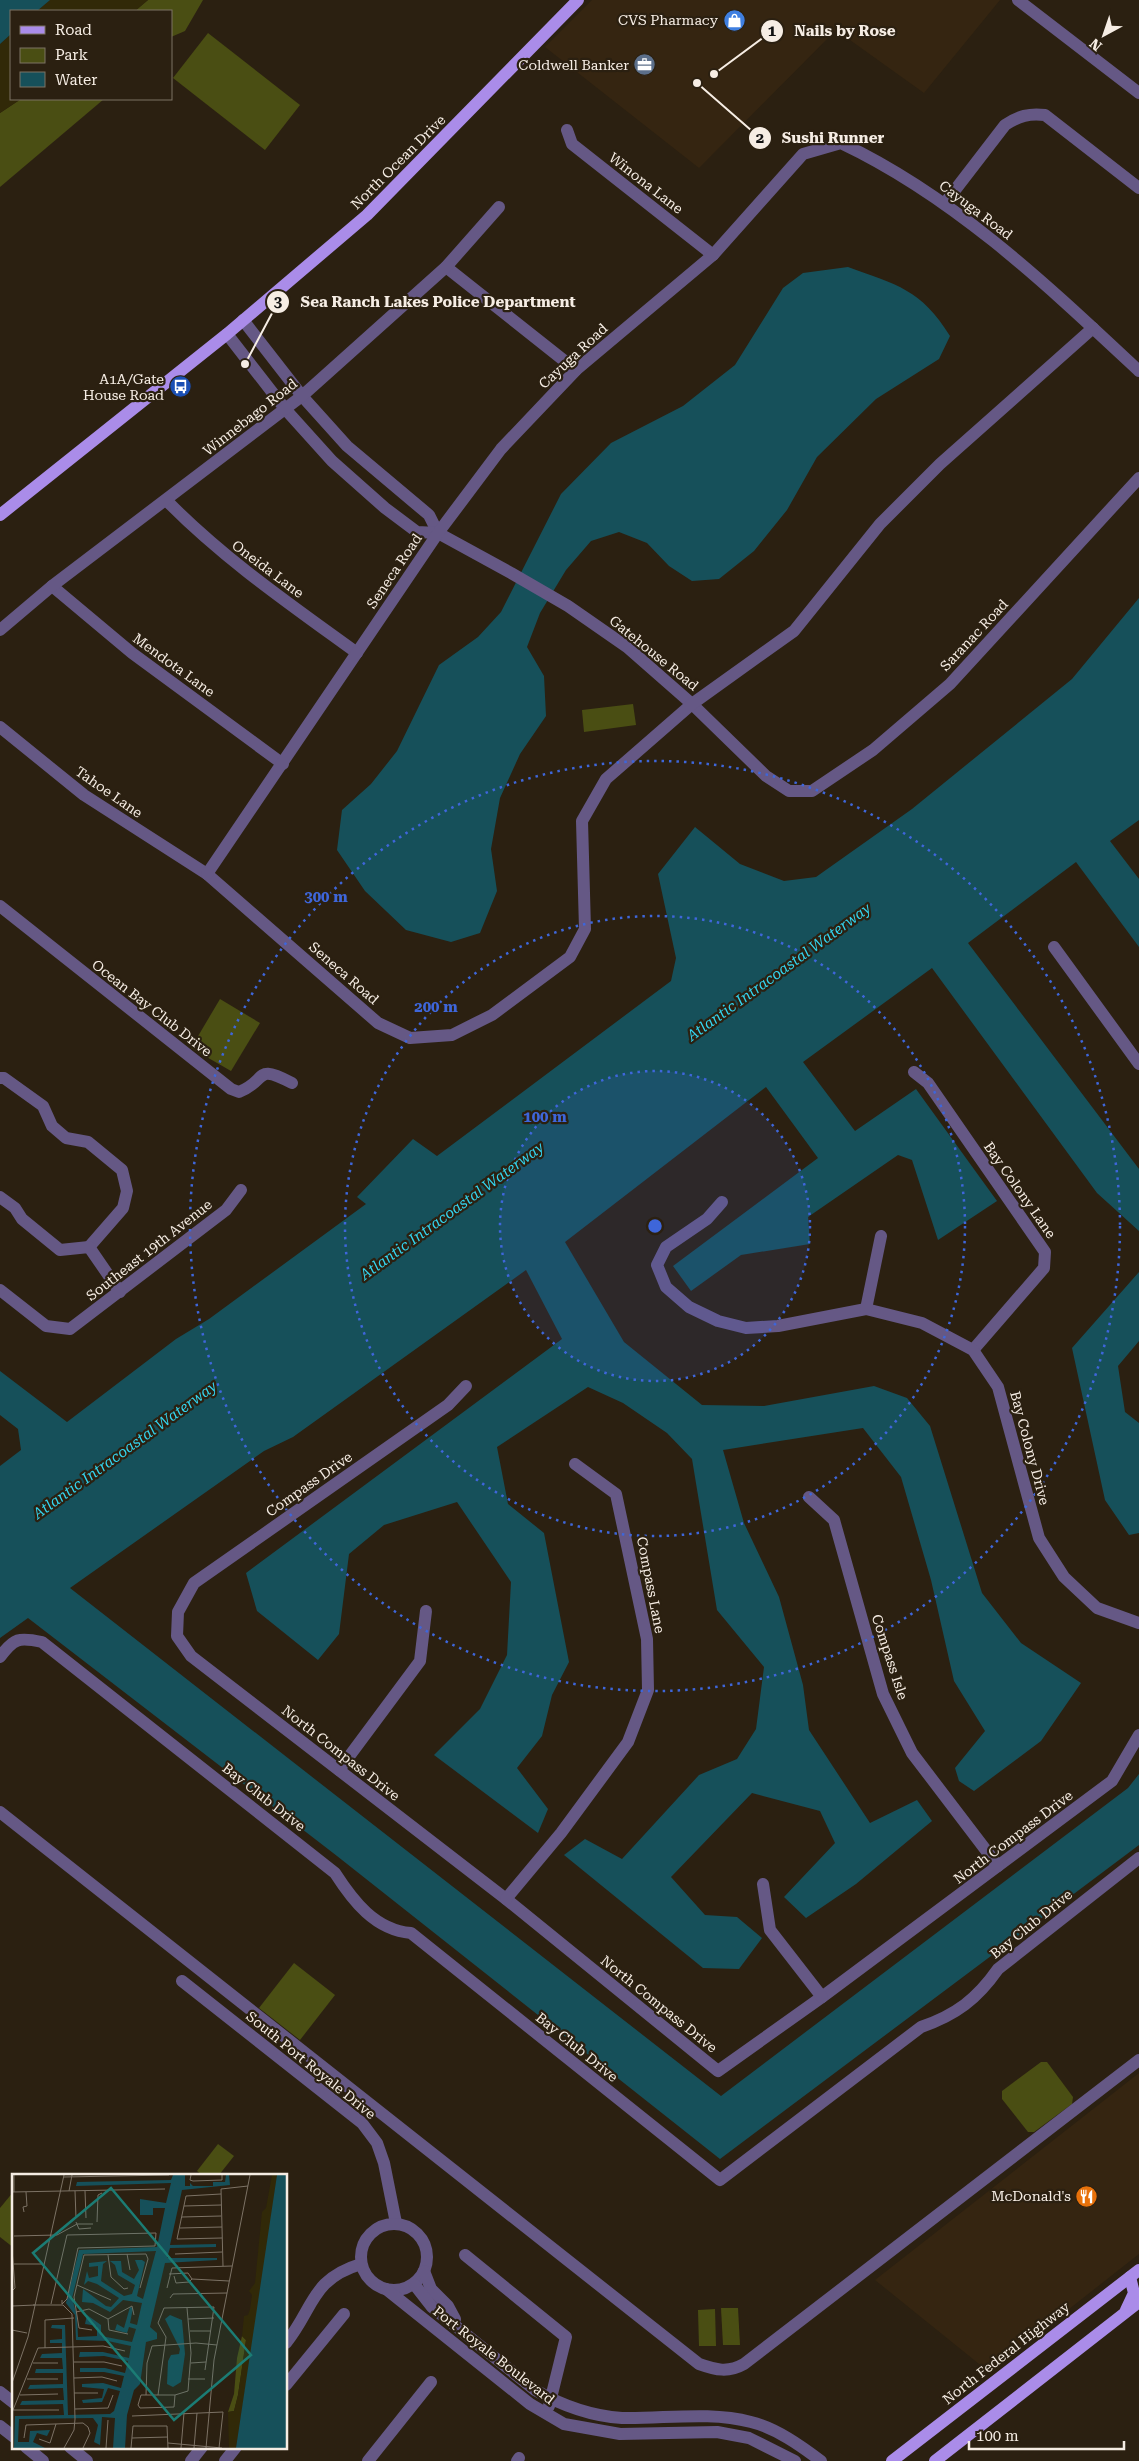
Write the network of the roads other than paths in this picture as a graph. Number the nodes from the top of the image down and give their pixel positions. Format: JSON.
{"nodes":[{"id":1,"x":578,"y":0,"type":"edge"},
{"id":2,"x":1018,"y":0,"type":"edge"},
{"id":3,"x":1139,"y":93,"type":"edge"},
{"id":4,"x":566,"y":130,"type":"dead end"},
{"id":5,"x":1139,"y":188,"type":"edge"},
{"id":6,"x":945,"y":203,"type":"junction"},
{"id":7,"x":499,"y":207,"type":"dead end"},
{"id":8,"x":713,"y":255,"type":"junction"},
{"id":9,"x":446,"y":267,"type":"junction"},
{"id":10,"x":243,"y":320,"type":"junction"},
{"id":11,"x":1092,"y":328,"type":"junction"},
{"id":12,"x":227,"y":334,"type":"junction"},
{"id":13,"x":576,"y":370,"type":"junction"},
{"id":14,"x":1139,"y":371,"type":"edge"},
{"id":15,"x":302,"y":396,"type":"junction"},
{"id":16,"x":286,"y":410,"type":"junction"},
{"id":17,"x":1139,"y":478,"type":"edge"},
{"id":18,"x":167,"y":501,"type":"junction"},
{"id":19,"x":0,"y":515,"type":"edge"},
{"id":20,"x":438,"y":533,"type":"junction"},
{"id":21,"x":52,"y":586,"type":"junction"},
{"id":22,"x":0,"y":630,"type":"edge"},
{"id":23,"x":357,"y":653,"type":"junction"},
{"id":24,"x":692,"y":704,"type":"junction"},
{"id":25,"x":0,"y":726,"type":"edge"},
{"id":26,"x":283,"y":764,"type":"junction"},
{"id":27,"x":812,"y":791,"type":"joint"},
{"id":28,"x":207,"y":874,"type":"junction"},
{"id":29,"x":0,"y":906,"type":"edge"},
{"id":30,"x":1054,"y":947,"type":"dead end"},
{"id":31,"x":1139,"y":1064,"type":"edge"},
{"id":32,"x":914,"y":1072,"type":"dead end"},
{"id":33,"x":0,"y":1078,"type":"edge"},
{"id":34,"x":292,"y":1083,"type":"dead end"},
{"id":35,"x":241,"y":1190,"type":"dead end"},
{"id":36,"x":0,"y":1196,"type":"edge"},
{"id":37,"x":722,"y":1202,"type":"dead end"},
{"id":38,"x":881,"y":1236,"type":"dead end"},
{"id":39,"x":89,"y":1247,"type":"junction"},
{"id":40,"x":0,"y":1290,"type":"edge"},
{"id":41,"x":120,"y":1292,"type":"junction"},
{"id":42,"x":866,"y":1309,"type":"junction"},
{"id":43,"x":973,"y":1350,"type":"junction"},
{"id":44,"x":466,"y":1386,"type":"dead end"},
{"id":45,"x":575,"y":1464,"type":"dead end"},
{"id":46,"x":809,"y":1497,"type":"dead end"},
{"id":47,"x":178,"y":1612,"type":"joint"},
{"id":48,"x":426,"y":1612,"type":"dead end"},
{"id":49,"x":1139,"y":1623,"type":"edge"},
{"id":50,"x":0,"y":1657,"type":"edge"},
{"id":51,"x":1139,"y":1736,"type":"edge"},
{"id":52,"x":339,"y":1770,"type":"junction"},
{"id":53,"x":0,"y":1812,"type":"edge"},
{"id":54,"x":1139,"y":1858,"type":"edge"},
{"id":55,"x":998,"y":1866,"type":"junction"},
{"id":56,"x":763,"y":1884,"type":"dead end"},
{"id":57,"x":506,"y":1899,"type":"junction"},
{"id":58,"x":182,"y":1981,"type":"dead end"},
{"id":59,"x":822,"y":1997,"type":"junction"},
{"id":60,"x":1139,"y":2060,"type":"edge"},
{"id":61,"x":396,"y":2223,"type":"junction"},
{"id":62,"x":465,"y":2255,"type":"dead end"},
{"id":63,"x":361,"y":2264,"type":"junction"},
{"id":64,"x":1134,"y":2274,"type":"edge"},
{"id":65,"x":419,"y":2278,"type":"junction"},
{"id":66,"x":386,"y":2289,"type":"junction"},
{"id":67,"x":1139,"y":2301,"type":"edge"},
{"id":68,"x":438,"y":2311,"type":"junction"},
{"id":69,"x":344,"y":2314,"type":"dead end"},
{"id":70,"x":1124,"y":2314,"type":"junction"},
{"id":71,"x":428,"y":2323,"type":"junction"},
{"id":72,"x":464,"y":2332,"type":"junction"},
{"id":73,"x":288,"y":2341,"type":"edge"},
{"id":74,"x":431,"y":2382,"type":"dead end"},
{"id":75,"x":288,"y":2383,"type":"edge"},
{"id":76,"x":0,"y":2392,"type":"edge"},
{"id":77,"x":551,"y":2400,"type":"junction"},
{"id":78,"x":12,"y":2401,"type":"edge"},
{"id":79,"x":547,"y":2416,"type":"junction"},
{"id":80,"x":0,"y":2426,"type":"edge"},
{"id":81,"x":12,"y":2436,"type":"edge"},
{"id":82,"x":27,"y":2448,"type":"edge"},
{"id":83,"x":71,"y":2448,"type":"edge"},
{"id":84,"x":201,"y":2448,"type":"edge"},
{"id":85,"x":235,"y":2448,"type":"edge"},
{"id":86,"x":43,"y":2461,"type":"edge"},
{"id":87,"x":87,"y":2461,"type":"edge"},
{"id":88,"x":191,"y":2461,"type":"edge"},
{"id":89,"x":225,"y":2461,"type":"edge"},
{"id":90,"x":368,"y":2461,"type":"edge"},
{"id":91,"x":794,"y":2461,"type":"edge"},
{"id":92,"x":821,"y":2461,"type":"edge"},
{"id":93,"x":892,"y":2461,"type":"edge"},
{"id":94,"x":935,"y":2461,"type":"edge"}],
"edges":[{"from":1,"to":10,"type":"main road","name":"North Ocean Drive"},
{"from":2,"to":3,"type":"street"},
{"from":4,"to":8,"type":"street","name":"Winona Lane"},
{"from":5,"to":6,"type":"street"},
{"from":6,"to":8,"type":"street","name":"Cayuga Road"},
{"from":6,"to":11,"type":"street","name":"Cayuga Road"},
{"from":7,"to":9,"type":"street","name":"Winnebago Road"},
{"from":8,"to":13,"type":"street","name":"Cayuga Road"},
{"from":9,"to":13,"type":"street"},
{"from":9,"to":15,"type":"street","name":"Winnebago Road"},
{"from":10,"to":12,"type":"main road","name":"North Ocean Drive"},
{"from":10,"to":15,"type":"street"},
{"from":11,"to":14,"type":"street","name":"Cayuga Road"},
{"from":11,"to":24,"type":"street"},
{"from":12,"to":16,"type":"street","name":"Gatehouse Road"},
{"from":12,"to":19,"type":"main road","name":"North Ocean Drive"},
{"from":13,"to":20,"type":"street","name":"Cayuga Road"},
{"from":15,"to":16,"type":"street","name":"Winnebago Road"},
{"from":15,"to":20,"type":"street"},
{"from":16,"to":18,"type":"street","name":"Winnebago Road"},
{"from":16,"to":20,"type":"street","name":"Gatehouse Road"},
{"from":17,"to":27,"type":"street","name":"Saranac Road"},
{"from":18,"to":21,"type":"street","name":"Winnebago Road"},
{"from":18,"to":23,"type":"street","name":"Oneida Lane"},
{"from":20,"to":23,"type":"street","name":"Seneca Road"},
{"from":20,"to":24,"type":"street","name":"Gatehouse Road"},
{"from":21,"to":22,"type":"street","name":"Winnebago Road"},
{"from":21,"to":26,"type":"street","name":"Mendota Lane"},
{"from":23,"to":26,"type":"street","name":"Seneca Road"},
{"from":24,"to":27,"type":"street","name":"Gatehouse Road"},
{"from":24,"to":28,"type":"street","name":"Seneca Road"},
{"from":25,"to":28,"type":"street","name":"Tahoe Lane"},
{"from":26,"to":28,"type":"street","name":"Seneca Road"},
{"from":29,"to":34,"type":"street","name":"Ocean Bay Club Drive"},
{"from":30,"to":31,"type":"street"},
{"from":32,"to":43,"type":"street","name":"Bay Colony Lane"},
{"from":33,"to":39,"type":"street"},
{"from":35,"to":41,"type":"street","name":"Southeast 19th Avenue"},
{"from":36,"to":39,"type":"street"},
{"from":37,"to":42,"type":"street","name":"Bay Colony Drive"},
{"from":38,"to":42,"type":"street"},
{"from":39,"to":41,"type":"street"},
{"from":40,"to":41,"type":"street","name":"Southeast 19th Avenue"},
{"from":42,"to":43,"type":"street","name":"Bay Colony Drive"},
{"from":43,"to":49,"type":"street","name":"Bay Colony Drive"},
{"from":44,"to":47,"type":"street","name":"Compass Drive"},
{"from":45,"to":57,"type":"street","name":"Compass Lane"},
{"from":46,"to":55,"type":"street","name":"Compass Isle"},
{"from":47,"to":52,"type":"street","name":"North Compass Drive"},
{"from":48,"to":52,"type":"street"},
{"from":50,"to":54,"type":"street","name":"Bay Club Drive"},
{"from":51,"to":55,"type":"street","name":"North Compass Drive"},
{"from":52,"to":57,"type":"street","name":"North Compass Drive"},
{"from":53,"to":60,"type":"street"},
{"from":55,"to":59,"type":"street","name":"North Compass Drive"},
{"from":56,"to":59,"type":"street"},
{"from":57,"to":59,"type":"street","name":"North Compass Drive"},
{"from":58,"to":61,"type":"street","name":"South Port Royale Drive"},
{"from":61,"to":63,"type":"street"},
{"from":61,"to":65,"type":"street"},
{"from":62,"to":77,"type":"street"},
{"from":63,"to":66,"type":"street"},
{"from":63,"to":73,"type":"street"},
{"from":64,"to":70,"type":"main road"},
{"from":64,"to":93,"type":"main road","name":"North Federal Highway"},
{"from":65,"to":66,"type":"street"},
{"from":65,"to":68,"type":"street","name":"Port Royale Boulevard"},
{"from":65,"to":72,"type":"street","name":"Port Royale Boulevard"},
{"from":66,"to":71,"type":"street","name":"Port Royale Boulevard"},
{"from":67,"to":70,"type":"main road"},
{"from":68,"to":71,"type":"street"},
{"from":68,"to":72,"type":"street","name":"Port Royale Boulevard"},
{"from":69,"to":75,"type":"street"},
{"from":70,"to":94,"type":"main road"},
{"from":71,"to":79,"type":"street","name":"Port Royale Boulevard"},
{"from":72,"to":77,"type":"street","name":"Port Royale Boulevard"},
{"from":74,"to":90,"type":"street"},
{"from":76,"to":78,"type":"street"},
{"from":77,"to":79,"type":"street"},
{"from":77,"to":92,"type":"street","name":"Port Royale Boulevard"},
{"from":79,"to":91,"type":"street","name":"Port Royale Boulevard"},
{"from":80,"to":81,"type":"street"},
{"from":82,"to":86,"type":"street"},
{"from":83,"to":87,"type":"street"},
{"from":84,"to":88,"type":"street"},
{"from":85,"to":89,"type":"street"}]}
